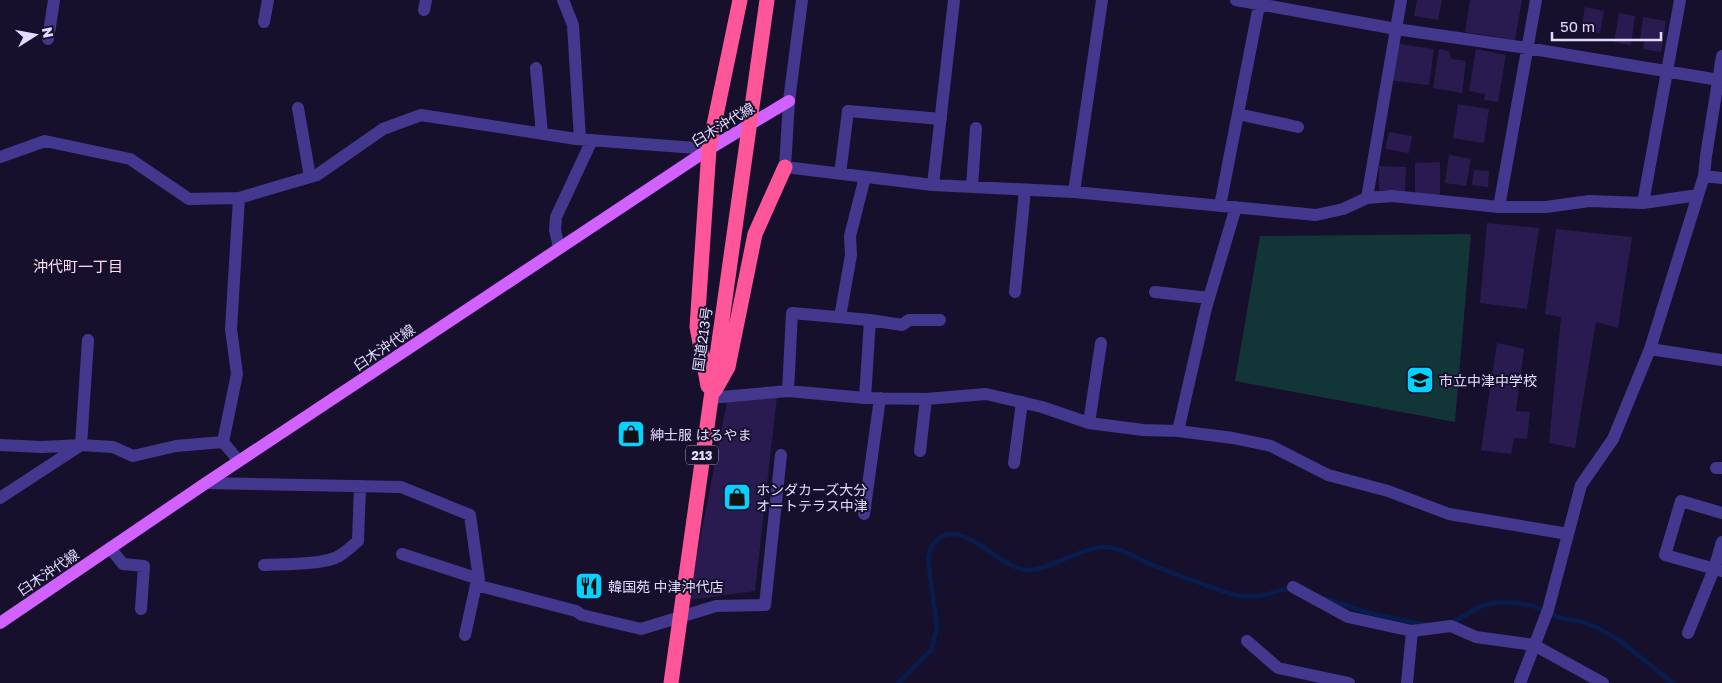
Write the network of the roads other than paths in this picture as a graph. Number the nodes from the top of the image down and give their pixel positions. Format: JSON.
{"nodes":[{"id":1,"x":54,"y":0,"type":"edge"},
{"id":2,"x":268,"y":0,"type":"edge"},
{"id":3,"x":563,"y":0,"type":"edge"},
{"id":4,"x":740,"y":0,"type":"edge"},
{"id":5,"x":767,"y":0,"type":"edge"},
{"id":6,"x":802,"y":0,"type":"edge"},
{"id":7,"x":954,"y":0,"type":"edge"},
{"id":8,"x":1102,"y":0,"type":"edge"},
{"id":9,"x":1236,"y":0,"type":"edge"},
{"id":10,"x":1401,"y":0,"type":"edge"},
{"id":11,"x":1536,"y":0,"type":"edge"},
{"id":12,"x":1680,"y":0,"type":"edge"},
{"id":13,"x":1260,"y":2,"type":"edge"},
{"id":14,"x":264,"y":22,"type":"dead end"},
{"id":15,"x":1396,"y":29,"type":"junction"},
{"id":16,"x":48,"y":39,"type":"dead end"},
{"id":17,"x":1527,"y":48,"type":"junction"},
{"id":18,"x":1722,"y":56,"type":"edge"},
{"id":19,"x":536,"y":68,"type":"dead end"},
{"id":20,"x":1668,"y":70,"type":"junction"},
{"id":21,"x":1718,"y":80,"type":"junction"},
{"id":22,"x":790,"y":101,"type":"junction"},
{"id":23,"x":298,"y":108,"type":"dead end"},
{"id":24,"x":1238,"y":114,"type":"junction"},
{"id":25,"x":941,"y":119,"type":"junction"},
{"id":26,"x":1298,"y":127,"type":"dead end"},
{"id":27,"x":976,"y":128,"type":"dead end"},
{"id":28,"x":542,"y":134,"type":"junction"},
{"id":29,"x":586,"y":140,"type":"junction"},
{"id":30,"x":709,"y":149,"type":"junction"},
{"id":31,"x":0,"y":157,"type":"edge"},
{"id":32,"x":785,"y":167,"type":"junction"},
{"id":33,"x":840,"y":174,"type":"junction"},
{"id":34,"x":865,"y":176,"type":"junction"},
{"id":35,"x":1704,"y":176,"type":"junction"},
{"id":36,"x":310,"y":177,"type":"junction"},
{"id":37,"x":1722,"y":178,"type":"edge"},
{"id":38,"x":933,"y":185,"type":"junction"},
{"id":39,"x":972,"y":187,"type":"junction"},
{"id":40,"x":1025,"y":190,"type":"junction"},
{"id":41,"x":1074,"y":192,"type":"junction"},
{"id":42,"x":1698,"y":195,"type":"junction"},
{"id":43,"x":239,"y":198,"type":"junction"},
{"id":44,"x":1367,"y":198,"type":"junction"},
{"id":45,"x":1642,"y":203,"type":"junction"},
{"id":46,"x":1220,"y":206,"type":"junction"},
{"id":47,"x":1499,"y":206,"type":"junction"},
{"id":48,"x":1236,"y":207,"type":"junction"},
{"id":49,"x":559,"y":248,"type":"junction"},
{"id":50,"x":1016,"y":292,"type":"dead end"},
{"id":51,"x":1155,"y":292,"type":"dead end"},
{"id":52,"x":1209,"y":298,"type":"junction"},
{"id":53,"x":840,"y":317,"type":"junction"},
{"id":54,"x":870,"y":320,"type":"junction"},
{"id":55,"x":940,"y":320,"type":"dead end"},
{"id":56,"x":88,"y":340,"type":"dead end"},
{"id":57,"x":1101,"y":343,"type":"dead end"},
{"id":58,"x":1650,"y":349,"type":"junction"},
{"id":59,"x":1722,"y":360,"type":"edge"},
{"id":60,"x":788,"y":391,"type":"junction"},
{"id":61,"x":710,"y":398,"type":"junction"},
{"id":62,"x":865,"y":398,"type":"junction"},
{"id":63,"x":880,"y":398,"type":"junction"},
{"id":64,"x":926,"y":399,"type":"junction"},
{"id":65,"x":1022,"y":402,"type":"junction"},
{"id":66,"x":1089,"y":423,"type":"junction"},
{"id":67,"x":1178,"y":431,"type":"junction"},
{"id":68,"x":223,"y":442,"type":"junction"},
{"id":69,"x":0,"y":445,"type":"edge"},
{"id":70,"x":81,"y":445,"type":"junction"},
{"id":71,"x":920,"y":451,"type":"dead end"},
{"id":72,"x":781,"y":455,"type":"dead end"},
{"id":73,"x":239,"y":461,"type":"junction"},
{"id":74,"x":1014,"y":463,"type":"dead end"},
{"id":75,"x":206,"y":483,"type":"junction"},
{"id":76,"x":360,"y":486,"type":"junction"},
{"id":77,"x":0,"y":498,"type":"edge"},
{"id":78,"x":1722,"y":513,"type":"edge"},
{"id":79,"x":864,"y":514,"type":"dead end"},
{"id":80,"x":1568,"y":534,"type":"junction"},
{"id":81,"x":1722,"y":542,"type":"edge"},
{"id":82,"x":110,"y":548,"type":"junction"},
{"id":83,"x":402,"y":554,"type":"dead end"},
{"id":84,"x":264,"y":565,"type":"dead end"},
{"id":85,"x":1718,"y":570,"type":"edge"},
{"id":86,"x":477,"y":582,"type":"junction"},
{"id":87,"x":1292,"y":587,"type":"dead end"},
{"id":88,"x":141,"y":609,"type":"dead end"},
{"id":89,"x":680,"y":618,"type":"junction"},
{"id":90,"x":0,"y":623,"type":"edge"},
{"id":91,"x":1412,"y":631,"type":"junction"},
{"id":92,"x":1688,"y":633,"type":"dead end"},
{"id":93,"x":466,"y":635,"type":"dead end"},
{"id":94,"x":1247,"y":641,"type":"dead end"},
{"id":95,"x":1534,"y":645,"type":"junction"},
{"id":96,"x":671,"y":683,"type":"edge"},
{"id":97,"x":1349,"y":683,"type":"edge"},
{"id":98,"x":1407,"y":683,"type":"edge"},
{"id":99,"x":1520,"y":683,"type":"edge"},
{"id":100,"x":1603,"y":683,"type":"edge"}],
"edges":[{"from":1,"to":16,"type":"street"},
{"from":2,"to":14,"type":"street"},
{"from":3,"to":29,"type":"street"},
{"from":4,"to":30,"type":"highway"},
{"from":5,"to":61,"type":"highway","name":"国道213号","number":"213"},
{"from":6,"to":22,"type":"street"},
{"from":7,"to":25,"type":"street"},
{"from":8,"to":41,"type":"street"},
{"from":9,"to":13,"type":"street"},
{"from":10,"to":15,"type":"street"},
{"from":11,"to":17,"type":"street"},
{"from":12,"to":20,"type":"street"},
{"from":13,"to":15,"type":"street"},
{"from":13,"to":24,"type":"street"},
{"from":15,"to":17,"type":"street"},
{"from":15,"to":44,"type":"street"},
{"from":17,"to":20,"type":"street"},
{"from":17,"to":47,"type":"street"},
{"from":18,"to":21,"type":"street"},
{"from":19,"to":28,"type":"street"},
{"from":20,"to":21,"type":"street"},
{"from":20,"to":45,"type":"street"},
{"from":21,"to":35,"type":"street"},
{"from":22,"to":30,"type":"main road","name":"臼木沖代線"},
{"from":22,"to":32,"type":"street"},
{"from":23,"to":36,"type":"street"},
{"from":24,"to":26,"type":"street"},
{"from":24,"to":46,"type":"street"},
{"from":25,"to":33,"type":"street"},
{"from":25,"to":38,"type":"street"},
{"from":27,"to":39,"type":"street"},
{"from":28,"to":29,"type":"street"},
{"from":28,"to":36,"type":"street"},
{"from":29,"to":30,"type":"street"},
{"from":29,"to":49,"type":"street"},
{"from":30,"to":49,"type":"main road","name":"臼木沖代線"},
{"from":30,"to":61,"type":"highway"},
{"from":31,"to":43,"type":"street"},
{"from":32,"to":33,"type":"street"},
{"from":32,"to":61,"type":"highway"},
{"from":33,"to":34,"type":"street"},
{"from":34,"to":38,"type":"street"},
{"from":34,"to":53,"type":"street"},
{"from":35,"to":37,"type":"street"},
{"from":35,"to":42,"type":"street"},
{"from":36,"to":43,"type":"street"},
{"from":38,"to":39,"type":"street"},
{"from":39,"to":40,"type":"street"},
{"from":40,"to":41,"type":"street"},
{"from":40,"to":50,"type":"street"},
{"from":41,"to":46,"type":"street"},
{"from":42,"to":45,"type":"street"},
{"from":42,"to":58,"type":"street"},
{"from":43,"to":68,"type":"street"},
{"from":44,"to":47,"type":"street"},
{"from":44,"to":48,"type":"street"},
{"from":45,"to":47,"type":"street"},
{"from":46,"to":48,"type":"street"},
{"from":48,"to":52,"type":"street"},
{"from":49,"to":73,"type":"main road","name":"臼木沖代線"},
{"from":51,"to":52,"type":"street"},
{"from":52,"to":67,"type":"street"},
{"from":53,"to":54,"type":"street"},
{"from":53,"to":60,"type":"street"},
{"from":54,"to":55,"type":"street"},
{"from":54,"to":62,"type":"street"},
{"from":56,"to":70,"type":"street"},
{"from":57,"to":66,"type":"street"},
{"from":58,"to":59,"type":"street"},
{"from":58,"to":80,"type":"street"},
{"from":60,"to":61,"type":"street"},
{"from":60,"to":62,"type":"street"},
{"from":61,"to":89,"type":"highway","name":"国道213号","number":"213"},
{"from":62,"to":63,"type":"street"},
{"from":63,"to":64,"type":"street"},
{"from":63,"to":79,"type":"street"},
{"from":64,"to":65,"type":"street"},
{"from":64,"to":71,"type":"street"},
{"from":65,"to":66,"type":"street"},
{"from":65,"to":74,"type":"street"},
{"from":66,"to":67,"type":"street"},
{"from":67,"to":80,"type":"street"},
{"from":68,"to":70,"type":"street"},
{"from":68,"to":73,"type":"street"},
{"from":69,"to":70,"type":"street"},
{"from":70,"to":77,"type":"street"},
{"from":72,"to":89,"type":"street"},
{"from":73,"to":75,"type":"main road","name":"臼木沖代線"},
{"from":75,"to":76,"type":"street"},
{"from":75,"to":82,"type":"main road","name":"臼木沖代線"},
{"from":76,"to":84,"type":"street"},
{"from":76,"to":86,"type":"street"},
{"from":78,"to":85,"type":"street"},
{"from":80,"to":95,"type":"street"},
{"from":81,"to":85,"type":"street"},
{"from":82,"to":88,"type":"street"},
{"from":82,"to":90,"type":"main road","name":"臼木沖代線"},
{"from":83,"to":86,"type":"street"},
{"from":85,"to":92,"type":"street"},
{"from":86,"to":89,"type":"street"},
{"from":86,"to":93,"type":"street"},
{"from":87,"to":91,"type":"street"},
{"from":89,"to":96,"type":"highway","name":"国道213号","number":"213"},
{"from":91,"to":95,"type":"street"},
{"from":91,"to":98,"type":"street"},
{"from":94,"to":97,"type":"street"},
{"from":95,"to":99,"type":"street"},
{"from":95,"to":100,"type":"street"}]}
